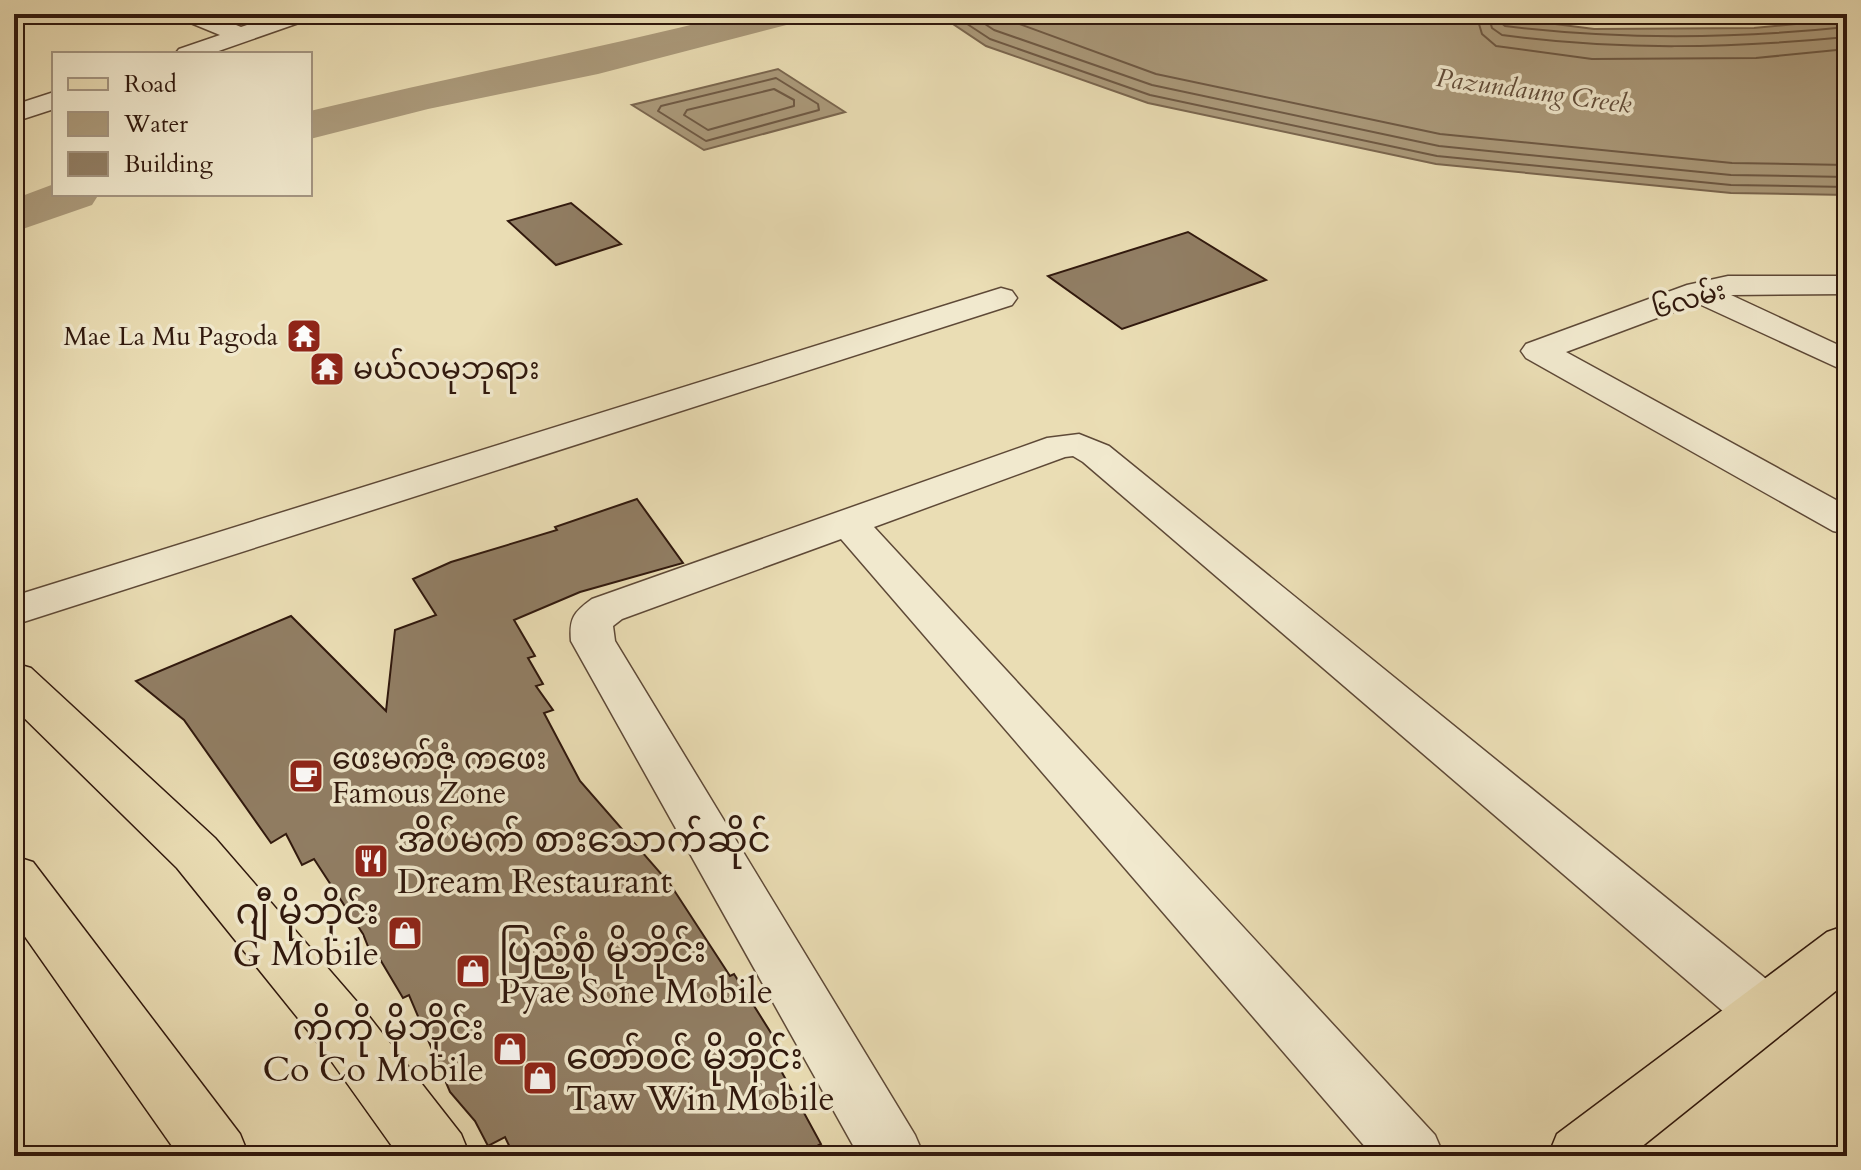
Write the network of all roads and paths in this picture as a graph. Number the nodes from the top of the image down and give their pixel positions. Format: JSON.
{"nodes":[{"id":1,"x":189,"y":14,"type":"edge"},
{"id":2,"x":302,"y":14,"type":"edge"},
{"id":3,"x":240,"y":35,"type":"junction"},
{"id":4,"x":193,"y":52,"type":"edge"},
{"id":5,"x":52,"y":101,"type":"edge"},
{"id":6,"x":14,"y":114,"type":"edge"},
{"id":7,"x":1847,"y":285,"type":"edge"},
{"id":8,"x":1698,"y":292,"type":"junction"},
{"id":9,"x":1001,"y":298,"type":"dead end"},
{"id":10,"x":1847,"y":362,"type":"edge"},
{"id":11,"x":847,"y":521,"type":"junction"},
{"id":12,"x":1847,"y":522,"type":"edge"},
{"id":13,"x":14,"y":611,"type":"edge"},
{"id":14,"x":14,"y":680,"type":"edge"},
{"id":15,"x":14,"y":878,"type":"edge"},
{"id":16,"x":1847,"y":949,"type":"edge"},
{"id":17,"x":1766,"y":1013,"type":"junction"},
{"id":18,"x":217,"y":1156,"type":"edge"},
{"id":19,"x":438,"y":1156,"type":"edge"},
{"id":20,"x":893,"y":1156,"type":"edge"},
{"id":21,"x":1413,"y":1156,"type":"edge"},
{"id":22,"x":1580,"y":1156,"type":"edge"}],
"edges":[{"from":1,"to":3,"type":"street"},
{"from":2,"to":3,"type":"street"},
{"from":3,"to":4,"type":"street"},
{"from":5,"to":6,"type":"street"},
{"from":7,"to":8,"type":"street","name":"၆လမ်း"},
{"from":8,"to":10,"type":"street"},
{"from":8,"to":12,"type":"street","name":"၆လမ်း"},
{"from":9,"to":13,"type":"street"},
{"from":11,"to":17,"type":"street"},
{"from":11,"to":20,"type":"street"},
{"from":11,"to":21,"type":"street"},
{"from":14,"to":19,"type":"main road"},
{"from":15,"to":18,"type":"main road"},
{"from":16,"to":17,"type":"main road"},
{"from":17,"to":22,"type":"main road"}]}
